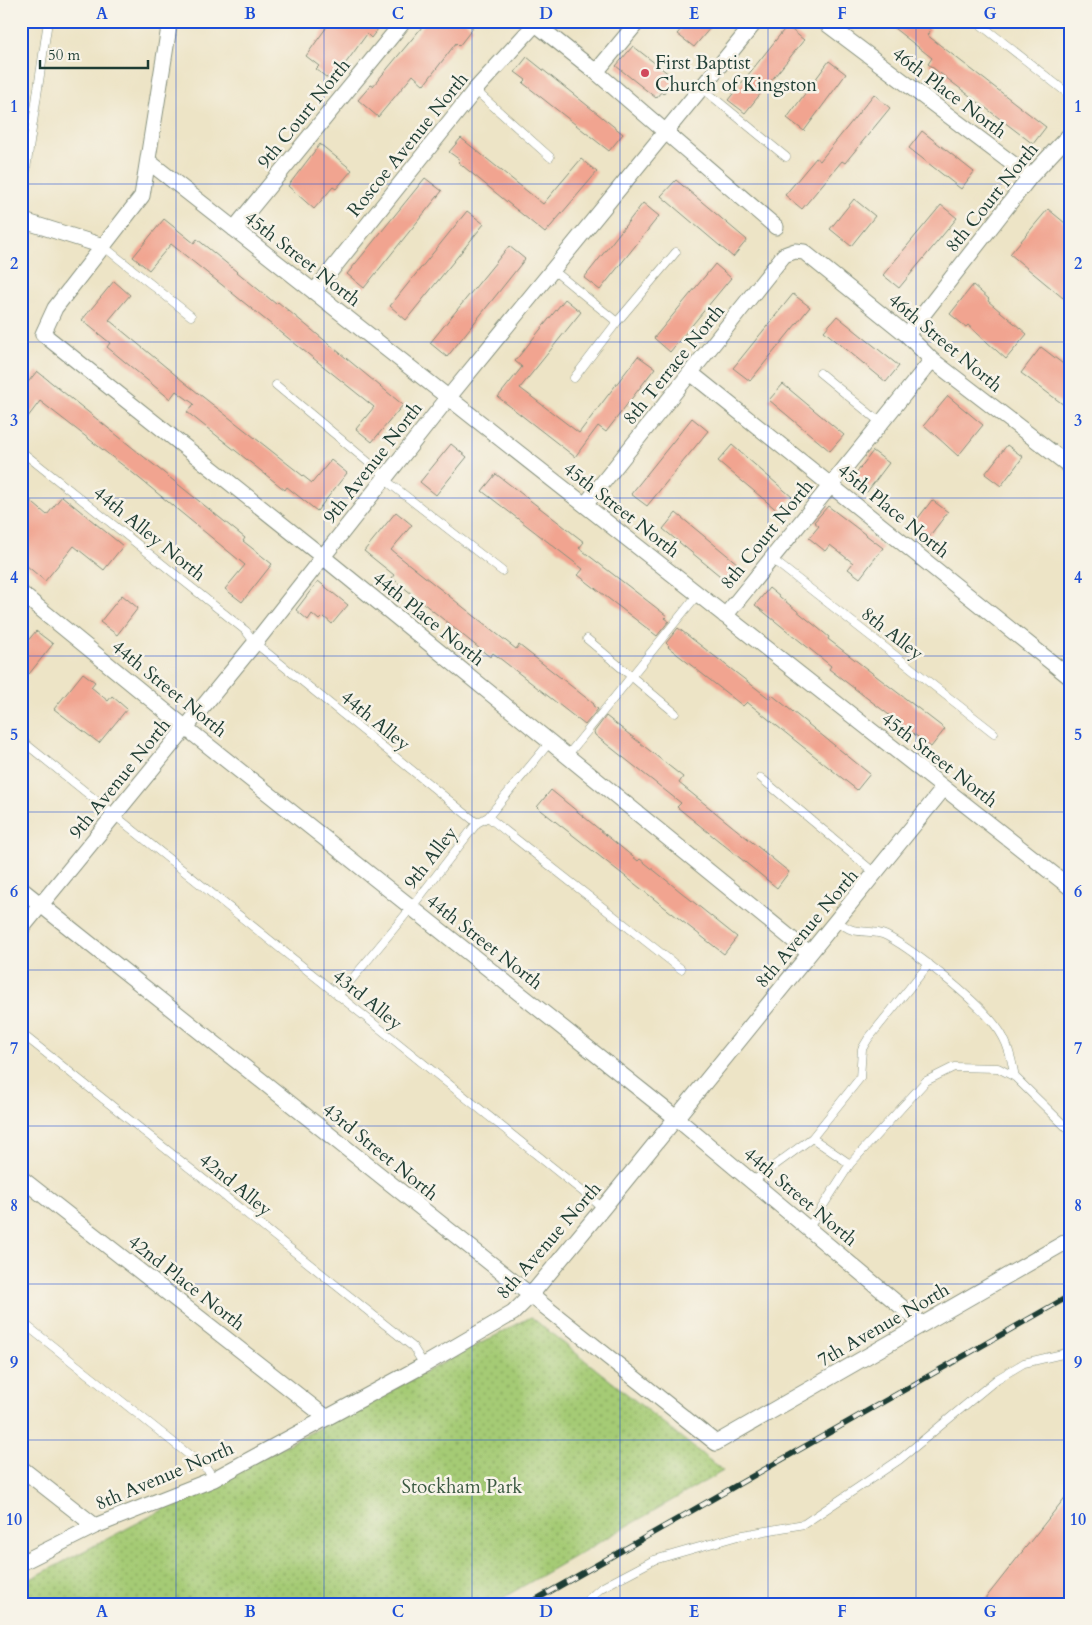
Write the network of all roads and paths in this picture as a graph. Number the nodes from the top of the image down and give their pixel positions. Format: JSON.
{"nodes":[{"id":1,"x":48,"y":21,"type":"edge"},
{"id":2,"x":170,"y":21,"type":"edge"},
{"id":3,"x":404,"y":21,"type":"edge"},
{"id":4,"x":756,"y":21,"type":"edge"},
{"id":5,"x":823,"y":21,"type":"edge"},
{"id":6,"x":976,"y":21,"type":"edge"},
{"id":7,"x":536,"y":22,"type":"edge"},
{"id":8,"x":634,"y":25,"type":"dead end"},
{"id":9,"x":596,"y":72,"type":"junction"},
{"id":10,"x":702,"y":88,"type":"junction"},
{"id":11,"x":475,"y":90,"type":"junction"},
{"id":12,"x":1071,"y":96,"type":"edge"},
{"id":13,"x":1071,"y":133,"type":"edge"},
{"id":14,"x":666,"y":134,"type":"junction"},
{"id":15,"x":550,"y":157,"type":"dead end"},
{"id":16,"x":786,"y":157,"type":"dead end"},
{"id":17,"x":148,"y":161,"type":"junction"},
{"id":18,"x":1030,"y":177,"type":"junction"},
{"id":19,"x":21,"y":203,"type":"edge"},
{"id":20,"x":21,"y":220,"type":"edge"},
{"id":21,"x":776,"y":227,"type":"dead end"},
{"id":22,"x":234,"y":229,"type":"junction"},
{"id":23,"x":103,"y":246,"type":"junction"},
{"id":24,"x":795,"y":251,"type":"joint"},
{"id":25,"x":676,"y":252,"type":"dead end"},
{"id":26,"x":553,"y":270,"type":"junction"},
{"id":27,"x":314,"y":292,"type":"junction"},
{"id":28,"x":191,"y":316,"type":"dead end"},
{"id":29,"x":617,"y":322,"type":"junction"},
{"id":30,"x":907,"y":335,"type":"junction"},
{"id":31,"x":932,"y":360,"type":"junction"},
{"id":32,"x":820,"y":373,"type":"dead end"},
{"id":33,"x":692,"y":374,"type":"junction"},
{"id":34,"x":574,"y":378,"type":"dead end"},
{"id":35,"x":276,"y":385,"type":"dead end"},
{"id":36,"x":448,"y":398,"type":"junction"},
{"id":37,"x":881,"y":423,"type":"junction"},
{"id":38,"x":21,"y":451,"type":"edge"},
{"id":39,"x":1071,"y":467,"type":"edge"},
{"id":40,"x":385,"y":478,"type":"junction"},
{"id":41,"x":832,"y":485,"type":"junction"},
{"id":42,"x":585,"y":505,"type":"junction"},
{"id":43,"x":323,"y":557,"type":"junction"},
{"id":44,"x":772,"y":559,"type":"junction"},
{"id":45,"x":502,"y":571,"type":"dead end"},
{"id":46,"x":21,"y":593,"type":"edge"},
{"id":47,"x":698,"y":594,"type":"junction"},
{"id":48,"x":725,"y":616,"type":"junction"},
{"id":49,"x":587,"y":639,"type":"dead end"},
{"id":50,"x":255,"y":643,"type":"junction"},
{"id":51,"x":631,"y":676,"type":"junction"},
{"id":52,"x":1071,"y":678,"type":"edge"},
{"id":53,"x":675,"y":713,"type":"dead end"},
{"id":54,"x":186,"y":728,"type":"junction"},
{"id":55,"x":994,"y":733,"type":"dead end"},
{"id":56,"x":21,"y":740,"type":"edge"},
{"id":57,"x":550,"y":742,"type":"junction"},
{"id":58,"x":567,"y":756,"type":"junction"},
{"id":59,"x":761,"y":778,"type":"dead end"},
{"id":60,"x":944,"y":788,"type":"junction"},
{"id":61,"x":114,"y":814,"type":"junction"},
{"id":62,"x":488,"y":818,"type":"junction"},
{"id":63,"x":477,"y":823,"type":"junction"},
{"id":64,"x":876,"y":874,"type":"junction"},
{"id":65,"x":1071,"y":888,"type":"edge"},
{"id":66,"x":21,"y":889,"type":"edge"},
{"id":67,"x":42,"y":906,"type":"junction"},
{"id":68,"x":411,"y":908,"type":"junction"},
{"id":69,"x":836,"y":921,"type":"junction"},
{"id":70,"x":21,"y":930,"type":"edge"},
{"id":71,"x":810,"y":953,"type":"junction"},
{"id":72,"x":929,"y":964,"type":"junction"},
{"id":73,"x":681,"y":969,"type":"dead end"},
{"id":74,"x":338,"y":996,"type":"junction"},
{"id":75,"x":21,"y":1033,"type":"edge"},
{"id":76,"x":1015,"y":1077,"type":"junction"},
{"id":77,"x":676,"y":1118,"type":"junction"},
{"id":78,"x":1071,"y":1132,"type":"edge"},
{"id":79,"x":812,"y":1138,"type":"junction"},
{"id":80,"x":850,"y":1164,"type":"junction"},
{"id":81,"x":21,"y":1178,"type":"edge"},
{"id":82,"x":752,"y":1182,"type":"junction"},
{"id":83,"x":603,"y":1208,"type":"junction"},
{"id":84,"x":808,"y":1228,"type":"junction"},
{"id":85,"x":1071,"y":1239,"type":"edge"},
{"id":86,"x":530,"y":1296,"type":"junction"},
{"id":87,"x":21,"y":1321,"type":"edge"},
{"id":88,"x":922,"y":1324,"type":"junction"},
{"id":89,"x":1071,"y":1352,"type":"edge"},
{"id":90,"x":424,"y":1365,"type":"junction"},
{"id":91,"x":327,"y":1418,"type":"junction"},
{"id":92,"x":716,"y":1443,"type":"joint"},
{"id":93,"x":21,"y":1468,"type":"edge"},
{"id":94,"x":214,"y":1479,"type":"junction"},
{"id":95,"x":95,"y":1526,"type":"junction"},
{"id":96,"x":21,"y":1563,"type":"edge"},
{"id":97,"x":583,"y":1604,"type":"edge"}],
"edges":[{"from":1,"to":19,"type":"lane"},
{"from":2,"to":17,"type":"street"},
{"from":3,"to":22,"type":"street","name":"9th Court North"},
{"from":4,"to":10,"type":"street","name":"9th Avenue North"},
{"from":5,"to":18,"type":"street","name":"46th Place North"},
{"from":6,"to":12,"type":"lane"},
{"from":7,"to":9,"type":"street"},
{"from":7,"to":11,"type":"street","name":"Roscoe Avenue North"},
{"from":8,"to":9,"type":"street"},
{"from":9,"to":14,"type":"street"},
{"from":10,"to":14,"type":"street","name":"9th Avenue North"},
{"from":10,"to":16,"type":"lane"},
{"from":11,"to":15,"type":"lane"},
{"from":11,"to":27,"type":"street","name":"Roscoe Avenue North"},
{"from":13,"to":18,"type":"street","name":"8th Court North"},
{"from":14,"to":21,"type":"street"},
{"from":14,"to":26,"type":"street","name":"9th Avenue North"},
{"from":17,"to":22,"type":"street","name":"45th Street North"},
{"from":17,"to":23,"type":"street"},
{"from":18,"to":30,"type":"street","name":"8th Court North"},
{"from":20,"to":23,"type":"street"},
{"from":22,"to":27,"type":"street","name":"45th Street North"},
{"from":23,"to":28,"type":"lane"},
{"from":23,"to":43,"type":"street","name":"44th Place North"},
{"from":24,"to":30,"type":"street","name":"46th Street North"},
{"from":24,"to":33,"type":"street","name":"8th Terrace North"},
{"from":25,"to":29,"type":"lane"},
{"from":26,"to":29,"type":"lane"},
{"from":26,"to":36,"type":"street","name":"9th Avenue North"},
{"from":27,"to":36,"type":"street","name":"45th Street North"},
{"from":29,"to":34,"type":"lane"},
{"from":30,"to":31,"type":"street","name":"46th Street North"},
{"from":31,"to":37,"type":"street","name":"8th Court North"},
{"from":31,"to":39,"type":"street","name":"46th Street North"},
{"from":32,"to":37,"type":"lane"},
{"from":33,"to":41,"type":"street","name":"45th Place North"},
{"from":33,"to":42,"type":"street","name":"8th Terrace North"},
{"from":35,"to":40,"type":"lane"},
{"from":36,"to":40,"type":"street","name":"9th Avenue North"},
{"from":36,"to":42,"type":"street","name":"45th Street North"},
{"from":37,"to":41,"type":"street","name":"8th Court North"},
{"from":38,"to":50,"type":"lane","name":"44th Alley North"},
{"from":40,"to":43,"type":"street","name":"9th Avenue North"},
{"from":40,"to":45,"type":"lane"},
{"from":41,"to":44,"type":"street","name":"8th Court North"},
{"from":41,"to":52,"type":"street","name":"45th Place North"},
{"from":42,"to":47,"type":"street","name":"45th Street North"},
{"from":43,"to":50,"type":"street","name":"9th Avenue North"},
{"from":43,"to":57,"type":"street","name":"44th Place North"},
{"from":44,"to":48,"type":"street","name":"8th Court North"},
{"from":44,"to":55,"type":"lane","name":"8th Alley"},
{"from":46,"to":54,"type":"street","name":"44th Street North"},
{"from":47,"to":48,"type":"street","name":"45th Street North"},
{"from":47,"to":51,"type":"lane"},
{"from":48,"to":60,"type":"street","name":"45th Street North"},
{"from":49,"to":51,"type":"lane"},
{"from":50,"to":54,"type":"street","name":"9th Avenue North"},
{"from":50,"to":63,"type":"lane","name":"44th Alley"},
{"from":51,"to":53,"type":"lane"},
{"from":51,"to":58,"type":"lane"},
{"from":54,"to":61,"type":"street","name":"9th Avenue North"},
{"from":54,"to":68,"type":"street","name":"44th Street North"},
{"from":56,"to":61,"type":"lane","name":"43rd Alley"},
{"from":57,"to":58,"type":"street","name":"44th Place North"},
{"from":57,"to":62,"type":"lane","name":"9th Alley"},
{"from":58,"to":71,"type":"street","name":"44th Place North"},
{"from":59,"to":64,"type":"lane"},
{"from":60,"to":64,"type":"street","name":"8th Avenue North"},
{"from":60,"to":65,"type":"street","name":"45th Street North"},
{"from":61,"to":67,"type":"street","name":"9th Avenue North"},
{"from":61,"to":74,"type":"lane","name":"43rd Alley"},
{"from":62,"to":63,"type":"lane","name":"9th Alley"},
{"from":62,"to":73,"type":"lane"},
{"from":63,"to":68,"type":"lane","name":"9th Alley"},
{"from":64,"to":69,"type":"street","name":"8th Avenue North"},
{"from":66,"to":67,"type":"street","name":"43rd Street North"},
{"from":67,"to":70,"type":"street","name":"9th Avenue North"},
{"from":67,"to":86,"type":"street","name":"43rd Street North"},
{"from":68,"to":74,"type":"lane","name":"9th Alley"},
{"from":68,"to":77,"type":"street","name":"44th Street North"},
{"from":69,"to":71,"type":"street","name":"8th Avenue North"},
{"from":69,"to":72,"type":"lane"},
{"from":71,"to":77,"type":"street","name":"8th Avenue North"},
{"from":72,"to":76,"type":"lane"},
{"from":72,"to":79,"type":"lane"},
{"from":74,"to":83,"type":"lane","name":"43rd Alley"},
{"from":75,"to":90,"type":"lane","name":"42nd Alley"},
{"from":76,"to":78,"type":"lane"},
{"from":76,"to":80,"type":"lane"},
{"from":77,"to":82,"type":"street","name":"44th Street North"},
{"from":77,"to":83,"type":"street","name":"8th Avenue North"},
{"from":79,"to":80,"type":"lane"},
{"from":79,"to":82,"type":"lane"},
{"from":80,"to":84,"type":"lane"},
{"from":81,"to":91,"type":"street","name":"42nd Place North"},
{"from":82,"to":84,"type":"street","name":"44th Street North"},
{"from":83,"to":86,"type":"street","name":"8th Avenue North"},
{"from":84,"to":88,"type":"street","name":"44th Street North"},
{"from":85,"to":88,"type":"street","name":"7th Avenue North"},
{"from":86,"to":90,"type":"street","name":"8th Avenue North"},
{"from":86,"to":92,"type":"street","name":"43rd Street North"},
{"from":87,"to":94,"type":"lane"},
{"from":88,"to":92,"type":"street","name":"7th Avenue North"},
{"from":89,"to":97,"type":"lane"},
{"from":90,"to":91,"type":"street","name":"8th Avenue North"},
{"from":91,"to":94,"type":"street","name":"8th Avenue North"},
{"from":93,"to":95,"type":"street"},
{"from":94,"to":95,"type":"street","name":"8th Avenue North"},
{"from":95,"to":96,"type":"street","name":"8th Avenue North"}]}
